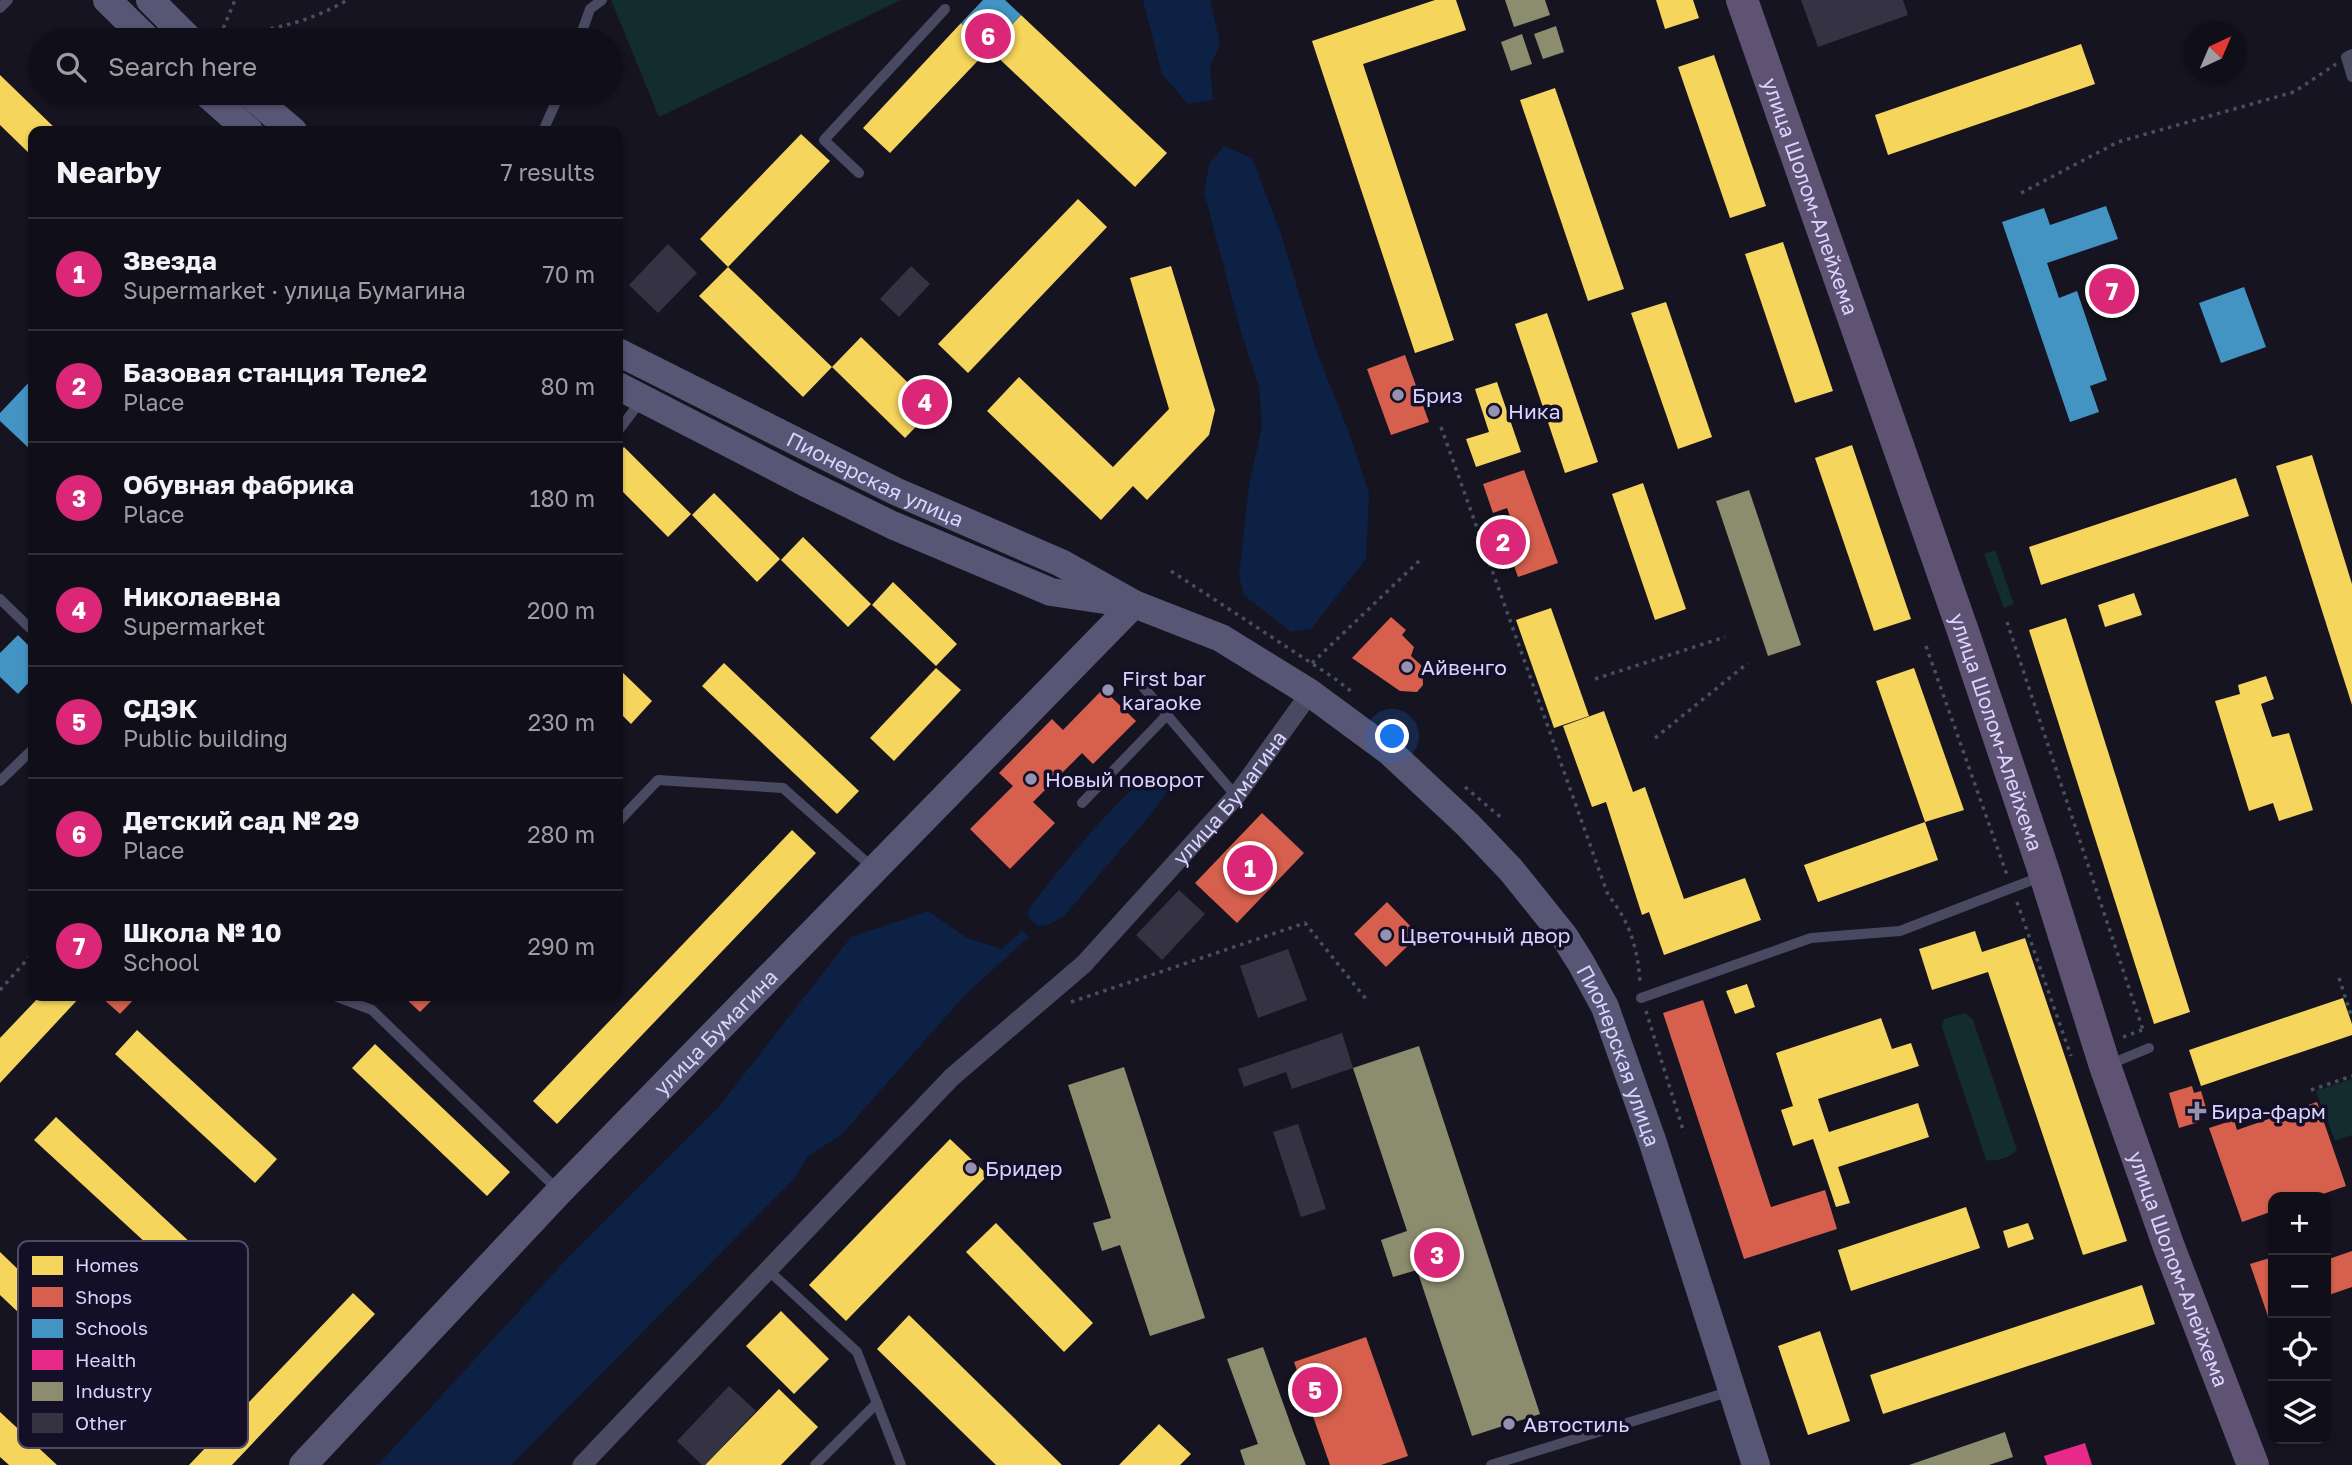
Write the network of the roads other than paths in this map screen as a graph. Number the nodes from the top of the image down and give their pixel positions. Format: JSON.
{"nodes":[{"id":1,"x":8,"y":0,"type":"edge"},
{"id":2,"x":107,"y":0,"type":"edge"},
{"id":3,"x":150,"y":0,"type":"edge"},
{"id":4,"x":603,"y":0,"type":"edge"},
{"id":5,"x":1742,"y":0,"type":"edge"},
{"id":6,"x":0,"y":8,"type":"edge"},
{"id":7,"x":945,"y":9,"type":"dead end"},
{"id":8,"x":136,"y":28,"type":"edge"},
{"id":9,"x":178,"y":28,"type":"edge"},
{"id":10,"x":583,"y":28,"type":"edge"},
{"id":11,"x":2349,"y":56,"type":"edge"},
{"id":12,"x":2352,"y":77,"type":"edge"},
{"id":13,"x":220,"y":105,"type":"edge"},
{"id":14,"x":262,"y":105,"type":"edge"},
{"id":15,"x":555,"y":105,"type":"edge"},
{"id":16,"x":243,"y":126,"type":"edge"},
{"id":17,"x":287,"y":126,"type":"edge"},
{"id":18,"x":545,"y":126,"type":"edge"},
{"id":19,"x":859,"y":173,"type":"dead end"},
{"id":20,"x":623,"y":355,"type":"edge"},
{"id":21,"x":623,"y":389,"type":"edge"},
{"id":22,"x":643,"y":399,"type":"junction"},
{"id":23,"x":623,"y":425,"type":"edge"},
{"id":24,"x":0,"y":599,"type":"edge"},
{"id":25,"x":1134,"y":604,"type":"junction"},
{"id":26,"x":28,"y":626,"type":"edge"},
{"id":27,"x":1138,"y":681,"type":"dead end"},
{"id":28,"x":1310,"y":692,"type":"junction"},
{"id":29,"x":1167,"y":715,"type":"junction"},
{"id":30,"x":28,"y":754,"type":"edge"},
{"id":31,"x":0,"y":781,"type":"edge"},
{"id":32,"x":1236,"y":796,"type":"junction"},
{"id":33,"x":1082,"y":803,"type":"dead end"},
{"id":34,"x":623,"y":817,"type":"edge"},
{"id":35,"x":875,"y":869,"type":"junction"},
{"id":36,"x":2045,"y":875,"type":"junction"},
{"id":37,"x":1641,"y":998,"type":"road end"},
{"id":38,"x":348,"y":1001,"type":"edge"},
{"id":39,"x":2149,"y":1048,"type":"dead end"},
{"id":40,"x":2105,"y":1066,"type":"junction"},
{"id":41,"x":559,"y":1192,"type":"junction"},
{"id":42,"x":768,"y":1270,"type":"junction"},
{"id":43,"x":1732,"y":1391,"type":"junction"},
{"id":44,"x":877,"y":1403,"type":"junction"},
{"id":45,"x":303,"y":1465,"type":"edge"},
{"id":46,"x":582,"y":1465,"type":"edge"},
{"id":47,"x":815,"y":1465,"type":"edge"},
{"id":48,"x":901,"y":1465,"type":"edge"},
{"id":49,"x":1492,"y":1465,"type":"edge"},
{"id":50,"x":1756,"y":1465,"type":"edge"},
{"id":51,"x":2253,"y":1465,"type":"edge"}],
"edges":[{"from":1,"to":6,"type":"lane"},
{"from":2,"to":8,"type":"main road"},
{"from":3,"to":9,"type":"main road"},
{"from":4,"to":10,"type":"lane"},
{"from":5,"to":36,"type":"main road","name":"улица Шолом-Алейхема"},
{"from":7,"to":19,"type":"lane"},
{"from":11,"to":12,"type":"lane"},
{"from":13,"to":16,"type":"main road"},
{"from":14,"to":17,"type":"main road"},
{"from":15,"to":18,"type":"lane"},
{"from":20,"to":25,"type":"main road","name":"Пионерская улица"},
{"from":21,"to":22,"type":"main road","name":"Пионерская улица"},
{"from":22,"to":23,"type":"lane"},
{"from":22,"to":25,"type":"main road","name":"Пионерская улица"},
{"from":24,"to":26,"type":"lane"},
{"from":25,"to":28,"type":"main road","name":"Пионерская улица"},
{"from":25,"to":35,"type":"main road","name":"улица Бумагина"},
{"from":27,"to":29,"type":"lane"},
{"from":28,"to":32,"type":"street","name":"улица Бумагина"},
{"from":28,"to":43,"type":"main road","name":"Пионерская улица"},
{"from":29,"to":32,"type":"lane"},
{"from":29,"to":33,"type":"lane"},
{"from":30,"to":31,"type":"lane"},
{"from":32,"to":42,"type":"street","name":"улица Бумагина"},
{"from":34,"to":35,"type":"lane"},
{"from":35,"to":41,"type":"main road","name":"улица Бумагина"},
{"from":36,"to":37,"type":"lane"},
{"from":36,"to":40,"type":"main road","name":"улица Шолом-Алейхема"},
{"from":38,"to":41,"type":"lane"},
{"from":39,"to":40,"type":"lane"},
{"from":40,"to":51,"type":"main road","name":"улица Шолом-Алейхема"},
{"from":41,"to":45,"type":"main road","name":"улица Бумагина"},
{"from":42,"to":44,"type":"lane"},
{"from":42,"to":46,"type":"street","name":"улица Бумагина"},
{"from":43,"to":49,"type":"lane"},
{"from":43,"to":50,"type":"main road","name":"Пионерская улица"},
{"from":44,"to":47,"type":"lane"},
{"from":44,"to":48,"type":"lane"}]}
